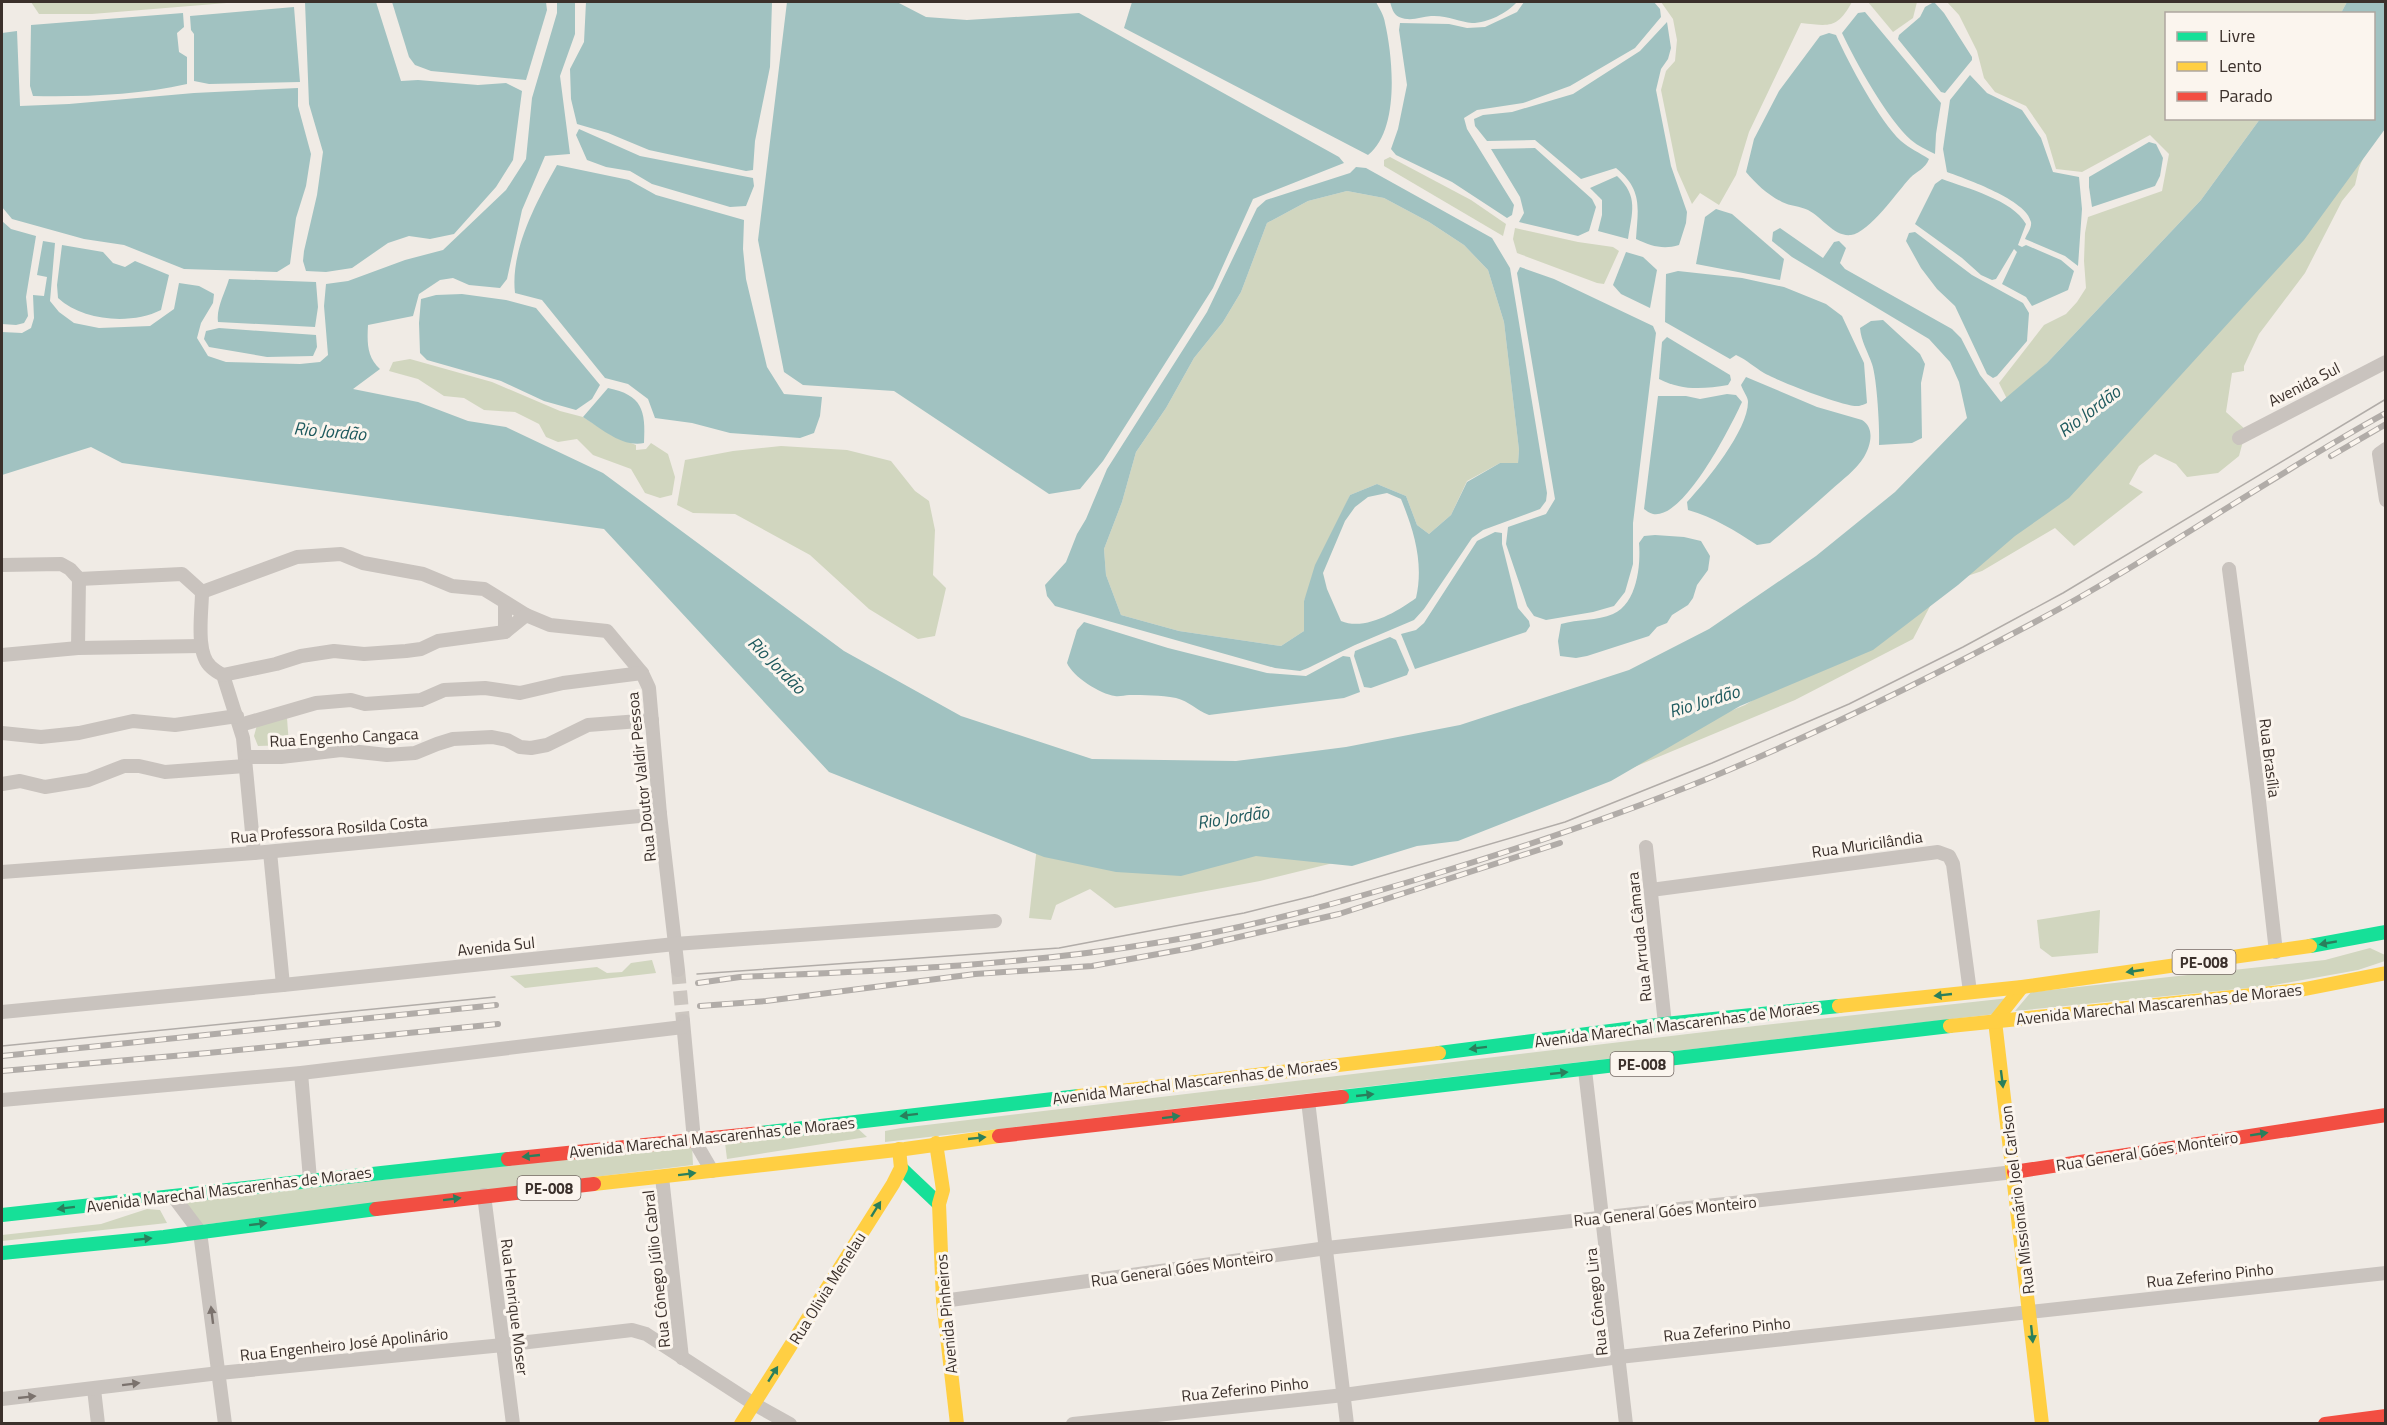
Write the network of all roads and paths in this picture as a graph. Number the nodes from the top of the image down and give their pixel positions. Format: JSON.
{"nodes":[{"id":1,"x":2385,"y":362,"type":"edge"},
{"id":2,"x":2239,"y":438,"type":"dead end"},
{"id":3,"x":2382,"y":452,"type":"edge"},
{"id":4,"x":2385,"y":500,"type":"edge"},
{"id":5,"x":2,"y":565,"type":"edge"},
{"id":6,"x":2229,"y":569,"type":"dead end"},
{"id":7,"x":79,"y":579,"type":"junction"},
{"id":8,"x":202,"y":592,"type":"junction"},
{"id":9,"x":505,"y":603,"type":"junction"},
{"id":10,"x":526,"y":615,"type":"junction"},
{"id":11,"x":505,"y":632,"type":"junction"},
{"id":12,"x":201,"y":646,"type":"junction"},
{"id":13,"x":78,"y":648,"type":"junction"},
{"id":14,"x":2,"y":655,"type":"edge"},
{"id":15,"x":642,"y":673,"type":"junction"},
{"id":16,"x":223,"y":675,"type":"junction"},
{"id":17,"x":651,"y":720,"type":"junction"},
{"id":18,"x":239,"y":721,"type":"junction"},
{"id":19,"x":2,"y":733,"type":"edge"},
{"id":20,"x":245,"y":762,"type":"junction"},
{"id":21,"x":2,"y":784,"type":"edge"},
{"id":22,"x":660,"y":814,"type":"junction"},
{"id":23,"x":1646,"y":847,"type":"dead end"},
{"id":24,"x":270,"y":852,"type":"junction"},
{"id":25,"x":254,"y":853,"type":"junction"},
{"id":26,"x":2,"y":872,"type":"edge"},
{"id":27,"x":1651,"y":890,"type":"junction"},
{"id":28,"x":995,"y":921,"type":"dead end"},
{"id":29,"x":2385,"y":932,"type":"edge"},
{"id":30,"x":2369,"y":936,"type":"junction"},
{"id":31,"x":2385,"y":939,"type":"edge"},
{"id":32,"x":675,"y":944,"type":"junction"},
{"id":33,"x":2276,"y":952,"type":"junction"},
{"id":34,"x":678,"y":970,"type":"tunnel mouth"},
{"id":35,"x":2385,"y":973,"type":"edge"},
{"id":36,"x":283,"y":986,"type":"junction"},
{"id":37,"x":2022,"y":987,"type":"junction"},
{"id":38,"x":1970,"y":992,"type":"junction"},
{"id":39,"x":2,"y":1012,"type":"edge"},
{"id":40,"x":1995,"y":1021,"type":"junction"},
{"id":41,"x":1665,"y":1024,"type":"junction"},
{"id":42,"x":1585,"y":1070,"type":"junction"},
{"id":43,"x":301,"y":1073,"type":"junction"},
{"id":44,"x":2,"y":1100,"type":"edge"},
{"id":45,"x":1308,"y":1101,"type":"junction"},
{"id":46,"x":2385,"y":1115,"type":"edge"},
{"id":47,"x":858,"y":1120,"type":"junction"},
{"id":48,"x":694,"y":1140,"type":"junction"},
{"id":49,"x":936,"y":1143,"type":"junction"},
{"id":50,"x":898,"y":1149,"type":"junction"},
{"id":51,"x":901,"y":1168,"type":"junction"},
{"id":52,"x":712,"y":1171,"type":"junction"},
{"id":53,"x":2014,"y":1172,"type":"junction"},
{"id":54,"x":662,"y":1177,"type":"junction"},
{"id":55,"x":310,"y":1179,"type":"junction"},
{"id":56,"x":484,"y":1195,"type":"junction"},
{"id":57,"x":173,"y":1196,"type":"junction"},
{"id":58,"x":126,"y":1201,"type":"junction"},
{"id":59,"x":939,"y":1204,"type":"junction"},
{"id":60,"x":2,"y":1215,"type":"edge"},
{"id":61,"x":1604,"y":1218,"type":"junction"},
{"id":62,"x":2,"y":1227,"type":"edge"},
{"id":63,"x":200,"y":1232,"type":"junction"},
{"id":64,"x":1327,"y":1248,"type":"junction"},
{"id":65,"x":2,"y":1253,"type":"edge"},
{"id":66,"x":2385,"y":1273,"type":"edge"},
{"id":67,"x":943,"y":1301,"type":"junction"},
{"id":68,"x":2030,"y":1312,"type":"junction"},
{"id":69,"x":503,"y":1346,"type":"junction"},
{"id":70,"x":1619,"y":1357,"type":"junction"},
{"id":71,"x":682,"y":1358,"type":"junction"},
{"id":72,"x":219,"y":1373,"type":"junction"},
{"id":73,"x":94,"y":1389,"type":"junction"},
{"id":74,"x":1344,"y":1395,"type":"junction"},
{"id":75,"x":2,"y":1399,"type":"edge"},
{"id":76,"x":754,"y":1404,"type":"junction"},
{"id":77,"x":2385,"y":1416,"type":"edge"},
{"id":78,"x":98,"y":1424,"type":"edge"},
{"id":79,"x":225,"y":1424,"type":"edge"},
{"id":80,"x":513,"y":1424,"type":"edge"},
{"id":81,"x":741,"y":1424,"type":"edge"},
{"id":82,"x":790,"y":1424,"type":"edge"},
{"id":83,"x":957,"y":1424,"type":"edge"},
{"id":84,"x":1073,"y":1424,"type":"edge"},
{"id":85,"x":1347,"y":1424,"type":"edge"},
{"id":86,"x":1626,"y":1424,"type":"edge"},
{"id":87,"x":2042,"y":1424,"type":"edge"},
{"id":88,"x":2325,"y":1424,"type":"edge"}],
"edges":[{"from":1,"to":2,"type":"street","name":"Avenida Sul"},
{"from":3,"to":4,"type":"street"},
{"from":5,"to":7,"type":"street"},
{"from":6,"to":33,"type":"street","name":"Rua Brasília"},
{"from":7,"to":8,"type":"street"},
{"from":7,"to":13,"type":"street"},
{"from":8,"to":9,"type":"street","name":"Rua Doutor Valdir Pessoa"},
{"from":8,"to":12,"type":"street"},
{"from":9,"to":10,"type":"street","name":"Rua Doutor Valdir Pessoa"},
{"from":9,"to":11,"type":"street"},
{"from":10,"to":11,"type":"street"},
{"from":10,"to":15,"type":"street","name":"Rua Doutor Valdir Pessoa"},
{"from":11,"to":16,"type":"street"},
{"from":12,"to":13,"type":"street"},
{"from":12,"to":16,"type":"street"},
{"from":13,"to":14,"type":"street"},
{"from":15,"to":17,"type":"street","name":"Rua Doutor Valdir Pessoa"},
{"from":15,"to":18,"type":"street"},
{"from":16,"to":18,"type":"street"},
{"from":17,"to":20,"type":"street","name":"Rua Engenho Cangaca"},
{"from":17,"to":22,"type":"street","name":"Rua Doutor Valdir Pessoa"},
{"from":18,"to":19,"type":"street"},
{"from":18,"to":20,"type":"street"},
{"from":20,"to":21,"type":"street","name":"Rua Engenho Cangaca"},
{"from":20,"to":25,"type":"street"},
{"from":22,"to":24,"type":"street","name":"Rua Professora Rosilda Costa"},
{"from":22,"to":32,"type":"street","name":"Rua Doutor Valdir Pessoa"},
{"from":23,"to":27,"type":"street","name":"Rua Arruda Câmara"},
{"from":24,"to":25,"type":"street","name":"Rua Professora Rosilda Costa"},
{"from":24,"to":36,"type":"street"},
{"from":25,"to":26,"type":"street","name":"Rua Professora Rosilda Costa"},
{"from":27,"to":38,"type":"street","name":"Rua Muricilândia"},
{"from":27,"to":41,"type":"street","name":"Rua Arruda Câmara"},
{"from":28,"to":32,"type":"street","name":"Avenida Sul"},
{"from":29,"to":30,"type":"main road","name":"Avenida Marechal Mascarenhas de Moraes","number":"PE-008"},
{"from":30,"to":31,"type":"main road"},
{"from":30,"to":33,"type":"main road","name":"Avenida Marechal Mascarenhas de Moraes","number":"PE-008","one_way":true},
{"from":32,"to":34,"type":"street","name":"Rua Doutor Valdir Pessoa"},
{"from":32,"to":36,"type":"street","name":"Avenida Sul"},
{"from":33,"to":37,"type":"main road","name":"Avenida Marechal Mascarenhas de Moraes","number":"PE-008","one_way":true},
{"from":35,"to":40,"type":"main road","name":"Avenida Marechal Mascarenhas de Moraes","number":"PE-008"},
{"from":36,"to":39,"type":"street","name":"Avenida Sul"},
{"from":37,"to":38,"type":"main road","name":"Avenida Marechal Mascarenhas de Moraes","number":"PE-008"},
{"from":37,"to":40,"type":"main road"},
{"from":38,"to":41,"type":"main road","name":"Avenida Marechal Mascarenhas de Moraes","number":"PE-008","one_way":true},
{"from":40,"to":42,"type":"main road","name":"Avenida Marechal Mascarenhas de Moraes","number":"PE-008"},
{"from":40,"to":53,"type":"main road","name":"Rua Missionário Joel Carlson","one_way":true},
{"from":41,"to":47,"type":"main road","name":"Avenida Marechal Mascarenhas de Moraes","number":"PE-008","one_way":true},
{"from":45,"to":42,"type":"main road","name":"Avenida Marechal Mascarenhas de Moraes","number":"PE-008","one_way":true},
{"from":42,"to":61,"type":"street","name":"Rua Cônego Lira"},
{"from":43,"to":44,"type":"street"},
{"from":43,"to":48,"type":"street"},
{"from":43,"to":55,"type":"street"},
{"from":49,"to":45,"type":"main road","name":"Avenida Marechal Mascarenhas de Moraes","number":"PE-008","one_way":true},
{"from":45,"to":64,"type":"street"},
{"from":53,"to":46,"type":"main road","name":"Rua General Góes Monteiro","one_way":true},
{"from":47,"to":48,"type":"main road","name":"Avenida Marechal Mascarenhas de Moraes","number":"PE-008"},
{"from":47,"to":50,"type":"main road"},
{"from":48,"to":52,"type":"street"},
{"from":48,"to":55,"type":"main road","name":"Avenida Marechal Mascarenhas de Moraes","number":"PE-008","one_way":true},
{"from":49,"to":50,"type":"main road","name":"Avenida Marechal Mascarenhas de Moraes","number":"PE-008"},
{"from":49,"to":59,"type":"main road","name":"Avenida Pinheiros"},
{"from":50,"to":51,"type":"main road"},
{"from":50,"to":52,"type":"main road","name":"Avenida Marechal Mascarenhas de Moraes","number":"PE-008"},
{"from":51,"to":59,"type":"main road"},
{"from":76,"to":51,"type":"main road","name":"Rua Olivia Menelau","one_way":true},
{"from":54,"to":52,"type":"main road","name":"Avenida Marechal Mascarenhas de Moraes","number":"PE-008","one_way":true},
{"from":53,"to":61,"type":"street","name":"Rua General Góes Monteiro"},
{"from":53,"to":68,"type":"main road","name":"Rua Missionário Joel Carlson"},
{"from":54,"to":56,"type":"main road","name":"Avenida Marechal Mascarenhas de Moraes","number":"PE-008"},
{"from":54,"to":71,"type":"street","name":"Rua Cônego Júlio Cabral"},
{"from":55,"to":57,"type":"main road","name":"Avenida Marechal Mascarenhas de Moraes","number":"PE-008"},
{"from":63,"to":56,"type":"main road","name":"Avenida Marechal Mascarenhas de Moraes","number":"PE-008","one_way":true},
{"from":56,"to":69,"type":"street","name":"Rua Henrique Moser"},
{"from":57,"to":58,"type":"main road","name":"Avenida Marechal Mascarenhas de Moraes","number":"PE-008"},
{"from":57,"to":63,"type":"street"},
{"from":58,"to":60,"type":"main road","name":"Avenida Marechal Mascarenhas de Moraes","number":"PE-008","one_way":true},
{"from":58,"to":62,"type":"main road"},
{"from":59,"to":67,"type":"main road","name":"Avenida Pinheiros"},
{"from":61,"to":64,"type":"street","name":"Rua General Góes Monteiro"},
{"from":61,"to":70,"type":"street","name":"Rua Cônego Lira"},
{"from":65,"to":63,"type":"main road","name":"Avenida Marechal Mascarenhas de Moraes","number":"PE-008","one_way":true},
{"from":72,"to":63,"type":"street","one_way":true},
{"from":64,"to":67,"type":"street","name":"Rua General Góes Monteiro"},
{"from":64,"to":74,"type":"street"},
{"from":66,"to":68,"type":"street","name":"Rua Zeferino Pinho"},
{"from":67,"to":83,"type":"main road","name":"Avenida Pinheiros"},
{"from":68,"to":70,"type":"street","name":"Rua Zeferino Pinho"},
{"from":68,"to":87,"type":"main road","name":"Rua Missionário Joel Carlson","one_way":true},
{"from":69,"to":71,"type":"street","name":"Rua Engenheiro José Apolinário"},
{"from":69,"to":72,"type":"street","name":"Rua Engenheiro José Apolinário"},
{"from":69,"to":80,"type":"street","name":"Rua Henrique Moser"},
{"from":70,"to":74,"type":"street","name":"Rua Zeferino Pinho"},
{"from":70,"to":86,"type":"street","name":"Rua Cônego Lira"},
{"from":71,"to":76,"type":"street"},
{"from":73,"to":72,"type":"street","name":"Rua Engenheiro José Apolinário","one_way":true},
{"from":72,"to":79,"type":"street"},
{"from":75,"to":73,"type":"street","name":"Rua Engenheiro José Apolinário","one_way":true},
{"from":73,"to":78,"type":"street"},
{"from":74,"to":84,"type":"street","name":"Rua Zeferino Pinho"},
{"from":74,"to":85,"type":"street"},
{"from":76,"to":81,"type":"main road","name":"Rua Olivia Menelau"},
{"from":76,"to":82,"type":"street"},
{"from":77,"to":88,"type":"main road"}]}
